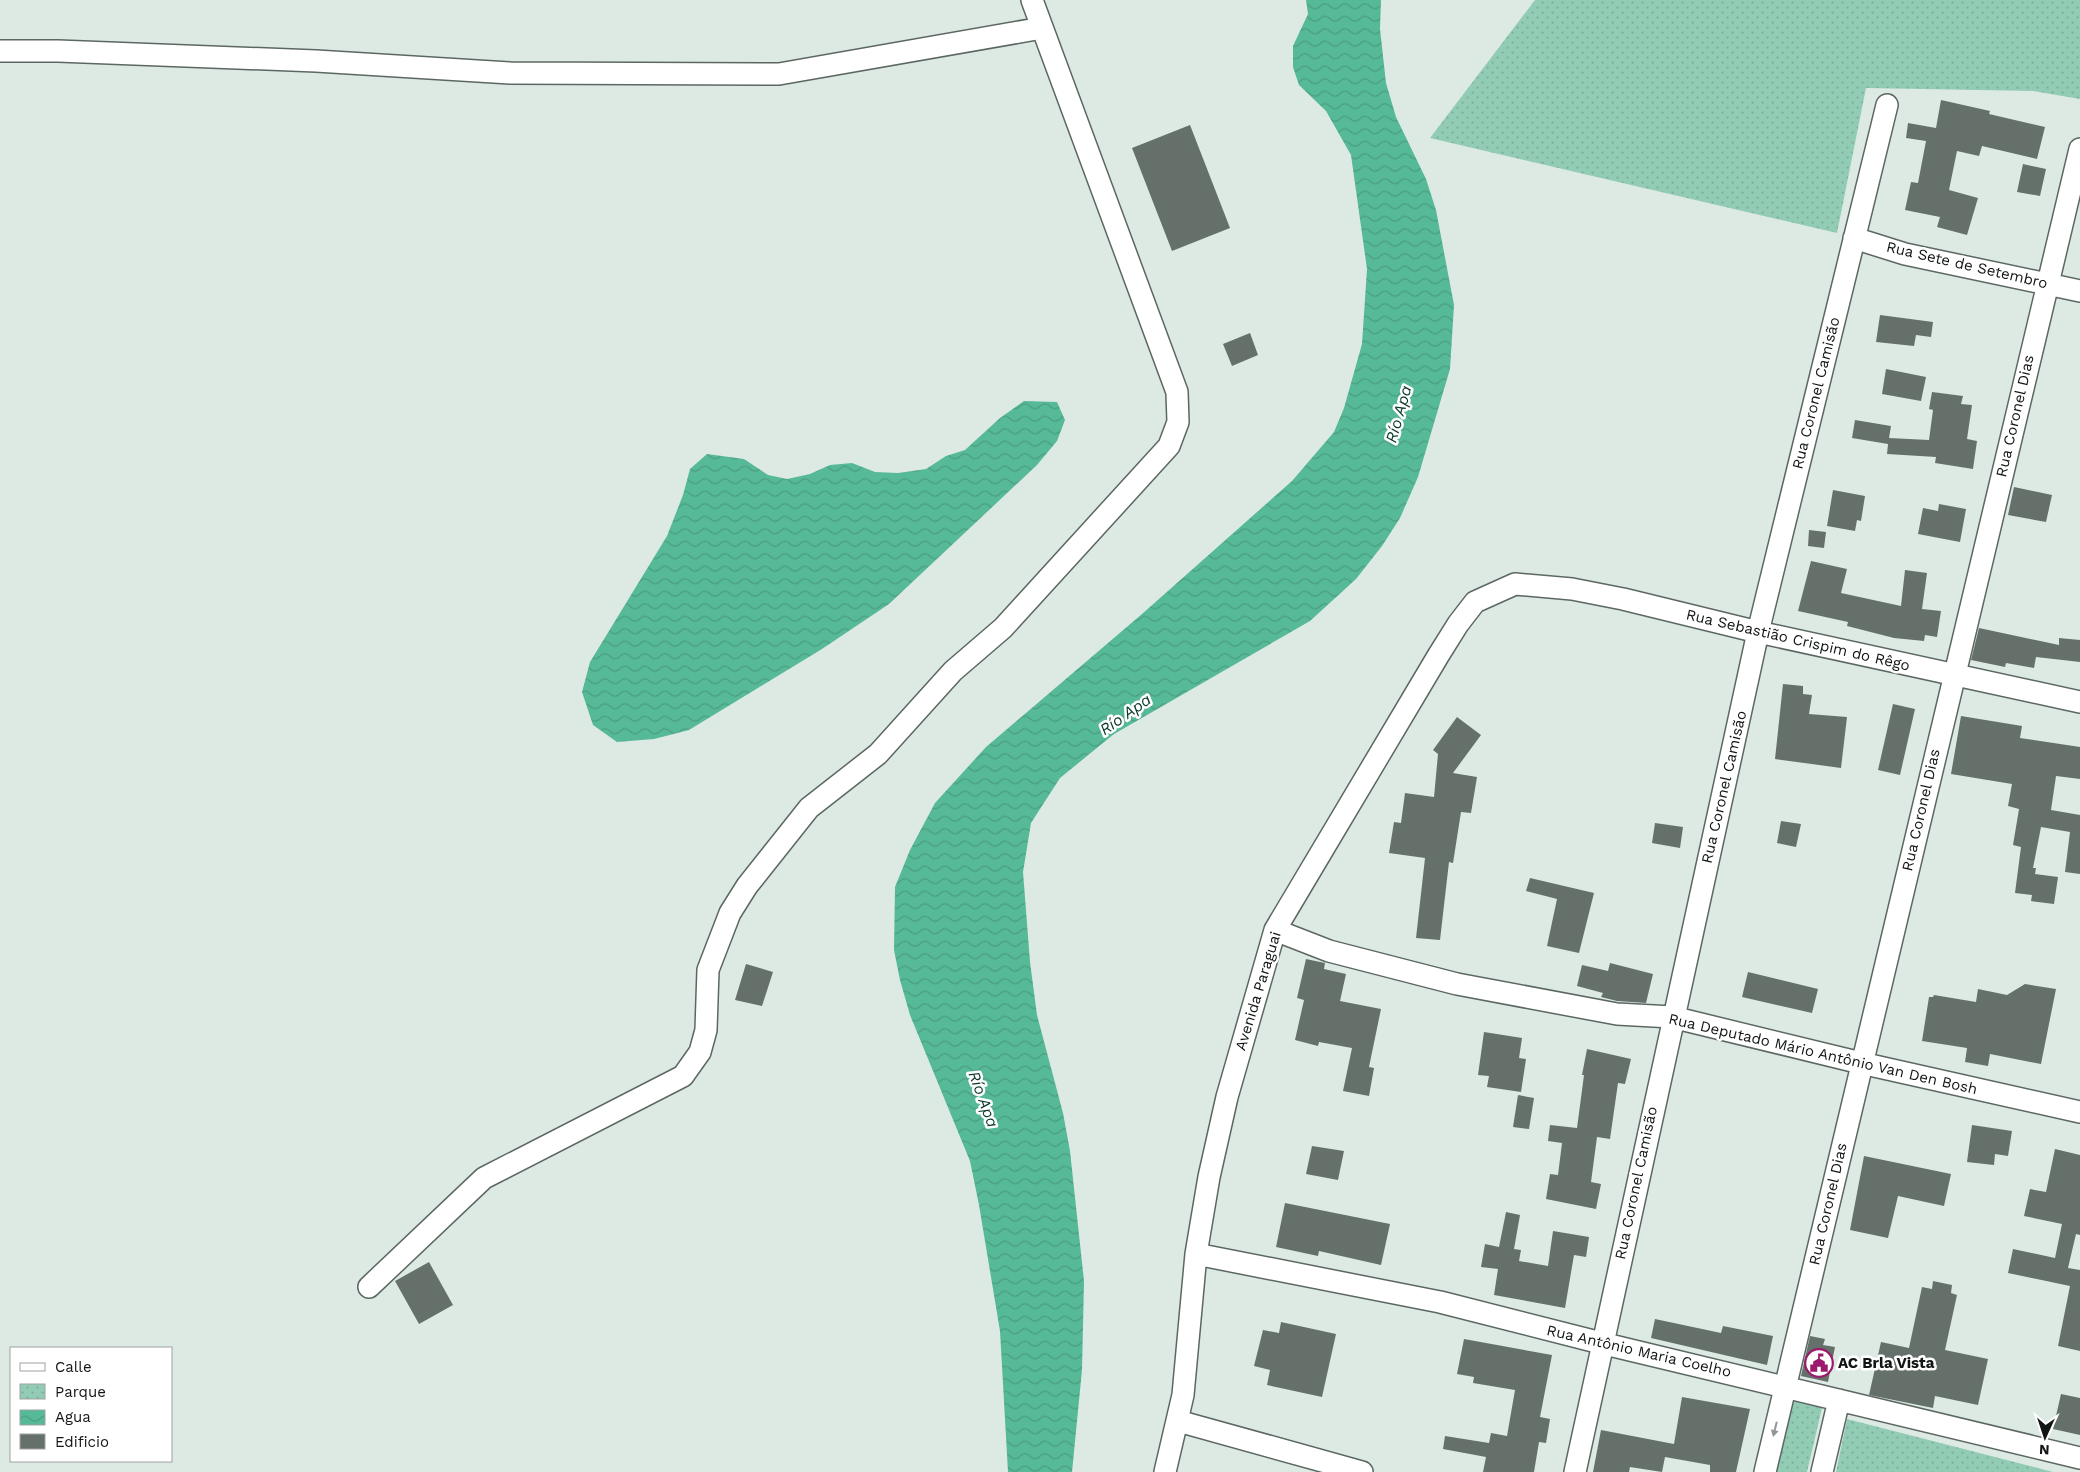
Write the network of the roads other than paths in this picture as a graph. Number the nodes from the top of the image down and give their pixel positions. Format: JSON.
{"nodes":[{"id":1,"x":1032,"y":0,"type":"edge"},
{"id":2,"x":1042,"y":28,"type":"junction"},
{"id":3,"x":0,"y":51,"type":"edge"},
{"id":4,"x":1886,"y":105,"type":"dead end"},
{"id":5,"x":2080,"y":149,"type":"edge"},
{"id":6,"x":1854,"y":238,"type":"junction"},
{"id":7,"x":2046,"y":283,"type":"junction"},
{"id":8,"x":2080,"y":291,"type":"edge"},
{"id":9,"x":1516,"y":584,"type":"joint"},
{"id":10,"x":1758,"y":632,"type":"junction"},
{"id":11,"x":1954,"y":675,"type":"junction"},
{"id":12,"x":2080,"y":702,"type":"edge"},
{"id":13,"x":1275,"y":930,"type":"junction"},
{"id":14,"x":1672,"y":1017,"type":"junction"},
{"id":15,"x":1861,"y":1063,"type":"junction"},
{"id":16,"x":2080,"y":1112,"type":"edge"},
{"id":17,"x":1196,"y":1254,"type":"junction"},
{"id":18,"x":369,"y":1287,"type":"dead end"},
{"id":19,"x":1601,"y":1343,"type":"junction"},
{"id":20,"x":1785,"y":1386,"type":"junction"},
{"id":21,"x":1839,"y":1400,"type":"junction"},
{"id":22,"x":1178,"y":1421,"type":"junction"},
{"id":23,"x":2080,"y":1458,"type":"edge"},
{"id":24,"x":1165,"y":1472,"type":"edge"},
{"id":25,"x":1362,"y":1472,"type":"edge"},
{"id":26,"x":1575,"y":1472,"type":"edge"},
{"id":27,"x":1764,"y":1472,"type":"edge"},
{"id":28,"x":1822,"y":1472,"type":"edge"},
{"id":29,"x":2076,"y":1472,"type":"edge"}],
"edges":[{"from":1,"to":2,"type":"street"},
{"from":2,"to":3,"type":"street"},
{"from":2,"to":18,"type":"street"},
{"from":4,"to":6,"type":"street","name":"Rua Coronel Camisão"},
{"from":5,"to":7,"type":"street","name":"Rua Coronel Dias"},
{"from":6,"to":7,"type":"street","name":"Rua Sete de Setembro"},
{"from":6,"to":10,"type":"street","name":"Rua Coronel Camisão"},
{"from":7,"to":8,"type":"street","name":"Rua Sete de Setembro"},
{"from":7,"to":11,"type":"street","name":"Rua Coronel Dias"},
{"from":9,"to":10,"type":"street","name":"Rua Sebastião Crispim do Rêgo"},
{"from":9,"to":13,"type":"street","name":"Avenida Paraguai"},
{"from":10,"to":11,"type":"street","name":"Rua Sebastião Crispim do Rêgo"},
{"from":10,"to":14,"type":"street","name":"Rua Coronel Camisão"},
{"from":11,"to":12,"type":"street","name":"Rua Sebastião Crispim do Rêgo"},
{"from":11,"to":15,"type":"street","name":"Rua Coronel Dias"},
{"from":13,"to":14,"type":"street","name":"Rua Deputado Mário Antônio Van Den Bosh"},
{"from":13,"to":17,"type":"street","name":"Avenida Paraguai"},
{"from":14,"to":15,"type":"street","name":"Rua Deputado Mário Antônio Van Den Bosh"},
{"from":14,"to":19,"type":"street","name":"Rua Coronel Camisão"},
{"from":15,"to":16,"type":"street","name":"Rua Deputado Mário Antônio Van Den Bosh"},
{"from":15,"to":20,"type":"street","name":"Rua Coronel Dias"},
{"from":17,"to":19,"type":"street","name":"Rua Antônio Maria Coelho"},
{"from":17,"to":22,"type":"street","name":"Avenida Paraguai"},
{"from":19,"to":20,"type":"street","name":"Rua Antônio Maria Coelho"},
{"from":19,"to":26,"type":"street","name":"Rua Coronel Camisão"},
{"from":20,"to":21,"type":"street","name":"Rua Antônio Maria Coelho"},
{"from":20,"to":27,"type":"street","name":"Rua Coronel Dias","one_way":true},
{"from":21,"to":23,"type":"street","name":"Rua Antônio Maria Coelho"},
{"from":21,"to":28,"type":"street"},
{"from":22,"to":24,"type":"street","name":"Avenida Paraguai"},
{"from":22,"to":25,"type":"street"},
{"from":23,"to":29,"type":"street"}]}
